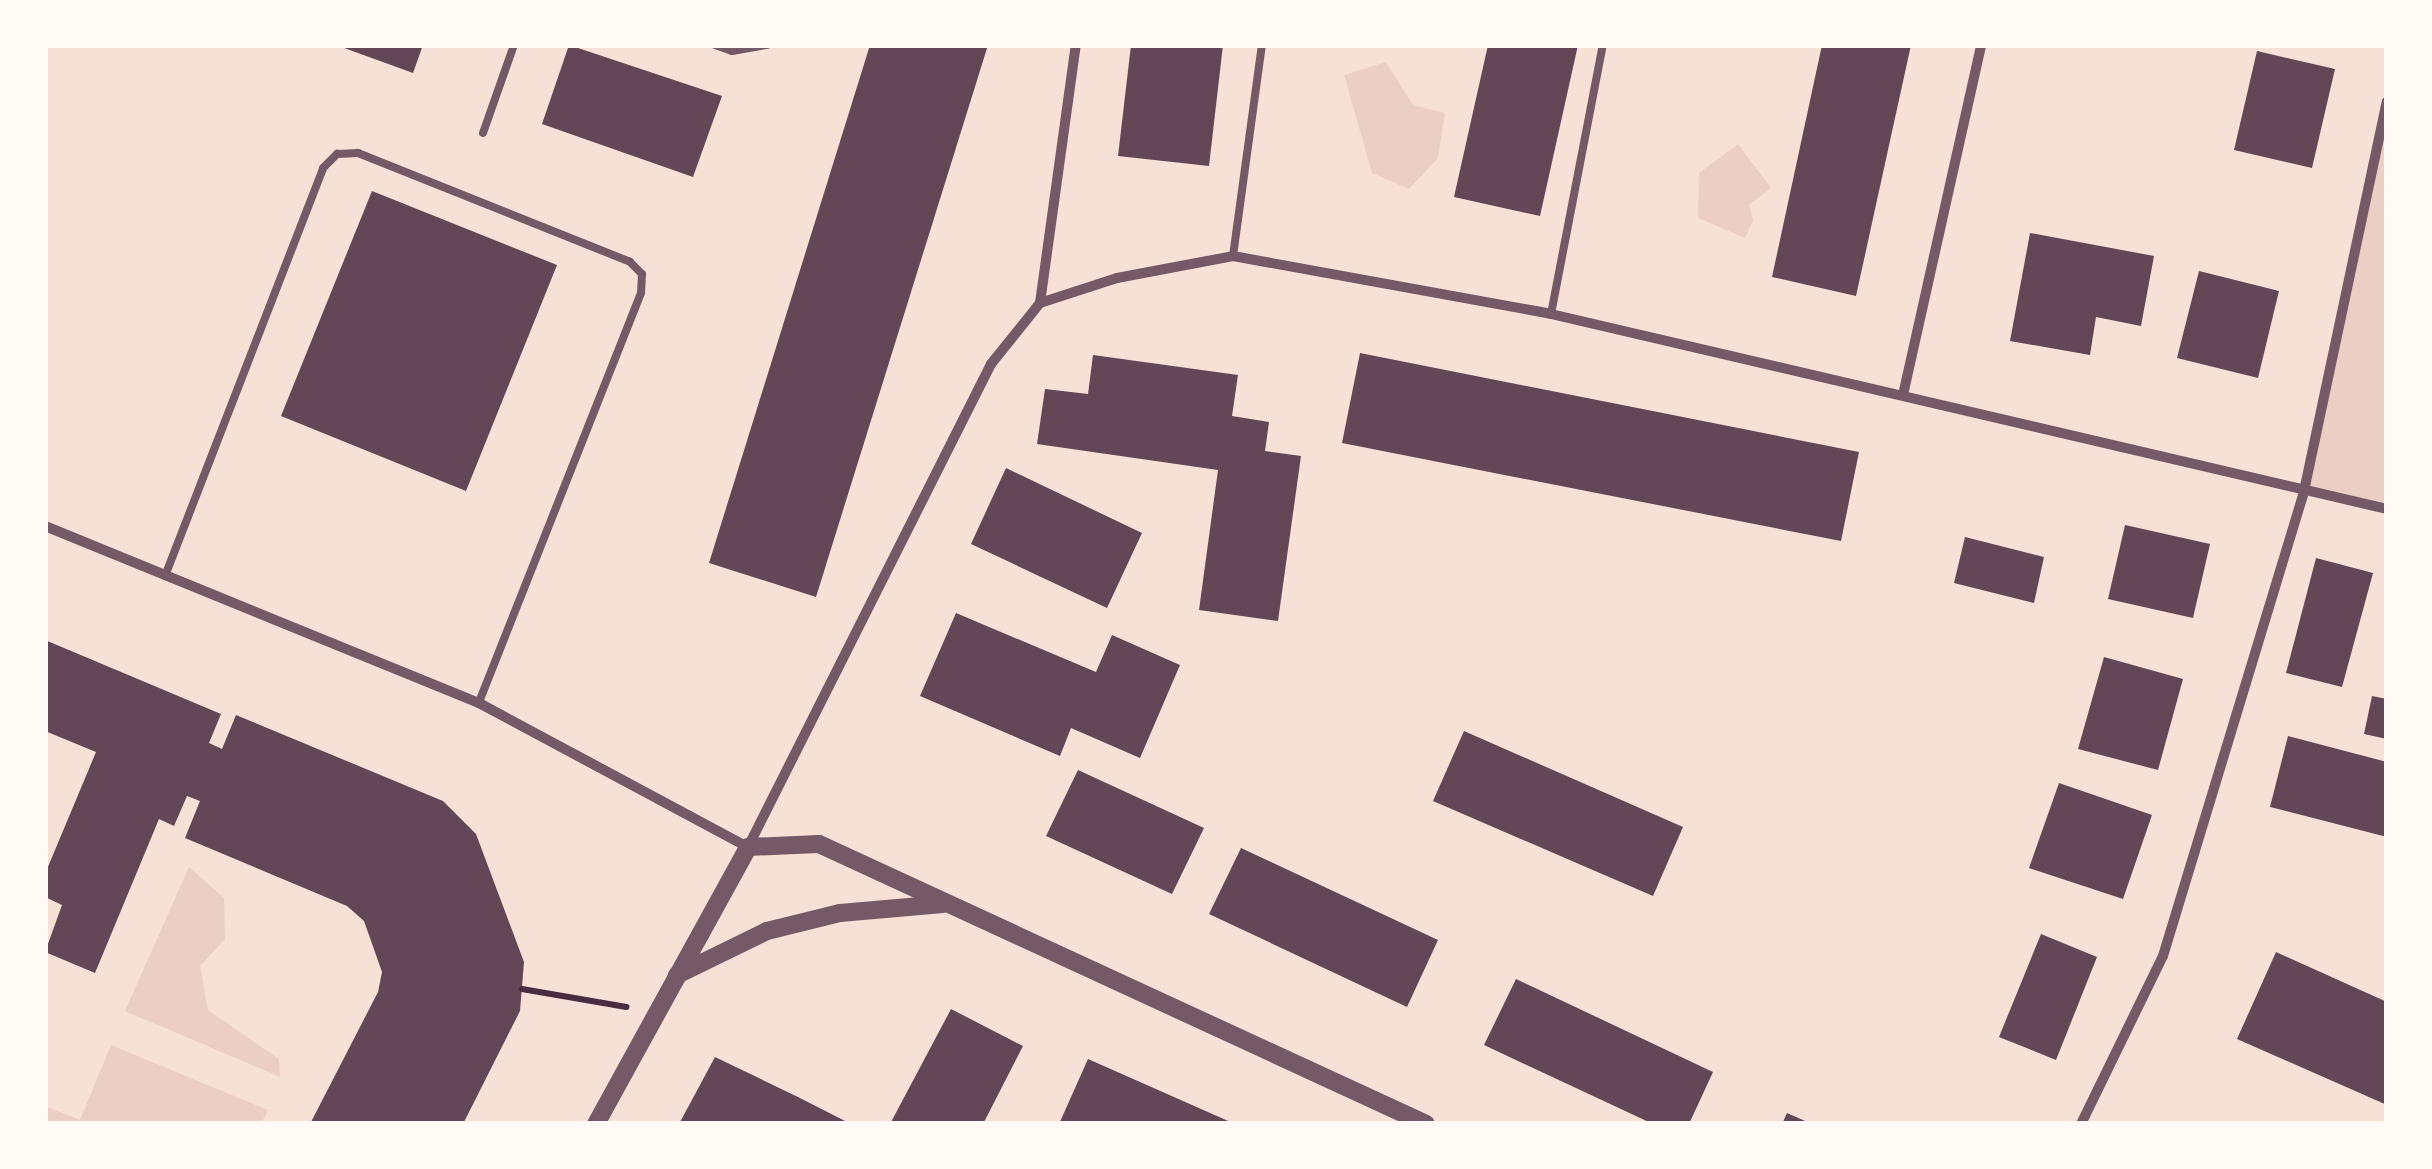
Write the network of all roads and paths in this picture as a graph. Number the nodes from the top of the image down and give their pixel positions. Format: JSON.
{"nodes":[{"id":1,"x":514,"y":45,"type":"edge"},
{"id":2,"x":716,"y":45,"type":"edge"},
{"id":3,"x":767,"y":45,"type":"edge"},
{"id":4,"x":1076,"y":45,"type":"edge"},
{"id":5,"x":1262,"y":45,"type":"edge"},
{"id":6,"x":1602,"y":45,"type":"edge"},
{"id":7,"x":1981,"y":45,"type":"edge"},
{"id":8,"x":2387,"y":102,"type":"edge"},
{"id":9,"x":483,"y":132,"type":"dead end"},
{"id":10,"x":1233,"y":256,"type":"junction"},
{"id":11,"x":1040,"y":303,"type":"junction"},
{"id":12,"x":1551,"y":314,"type":"junction"},
{"id":13,"x":1903,"y":395,"type":"junction"},
{"id":14,"x":2304,"y":492,"type":"junction"},
{"id":15,"x":2387,"y":509,"type":"edge"},
{"id":16,"x":45,"y":526,"type":"edge"},
{"id":17,"x":165,"y":576,"type":"junction"},
{"id":18,"x":479,"y":702,"type":"junction"},
{"id":19,"x":748,"y":848,"type":"junction"},
{"id":20,"x":945,"y":904,"type":"junction"},
{"id":21,"x":676,"y":976,"type":"junction"},
{"id":22,"x":522,"y":989,"type":"dead end"},
{"id":23,"x":656,"y":1012,"type":"junction"},
{"id":24,"x":596,"y":1124,"type":"edge"},
{"id":25,"x":1426,"y":1124,"type":"edge"},
{"id":26,"x":2081,"y":1124,"type":"edge"}],
"edges":[{"from":1,"to":9,"type":"lane"},
{"from":2,"to":3,"type":"lane"},
{"from":4,"to":11,"type":"street"},
{"from":5,"to":10,"type":"lane"},
{"from":6,"to":12,"type":"lane"},
{"from":7,"to":13,"type":"street"},
{"from":8,"to":14,"type":"street"},
{"from":10,"to":11,"type":"street"},
{"from":10,"to":12,"type":"street"},
{"from":11,"to":19,"type":"street"},
{"from":12,"to":13,"type":"street"},
{"from":13,"to":14,"type":"street"},
{"from":14,"to":15,"type":"street"},
{"from":14,"to":26,"type":"street"},
{"from":16,"to":17,"type":"street"},
{"from":17,"to":18,"type":"street"},
{"from":17,"to":18,"type":"lane"},
{"from":18,"to":19,"type":"street"},
{"from":19,"to":20,"type":"street"},
{"from":19,"to":21,"type":"street"},
{"from":20,"to":21,"type":"street"},
{"from":20,"to":25,"type":"street"},
{"from":21,"to":23,"type":"street"},
{"from":22,"to":23,"type":"path"},
{"from":23,"to":24,"type":"street"}]}
